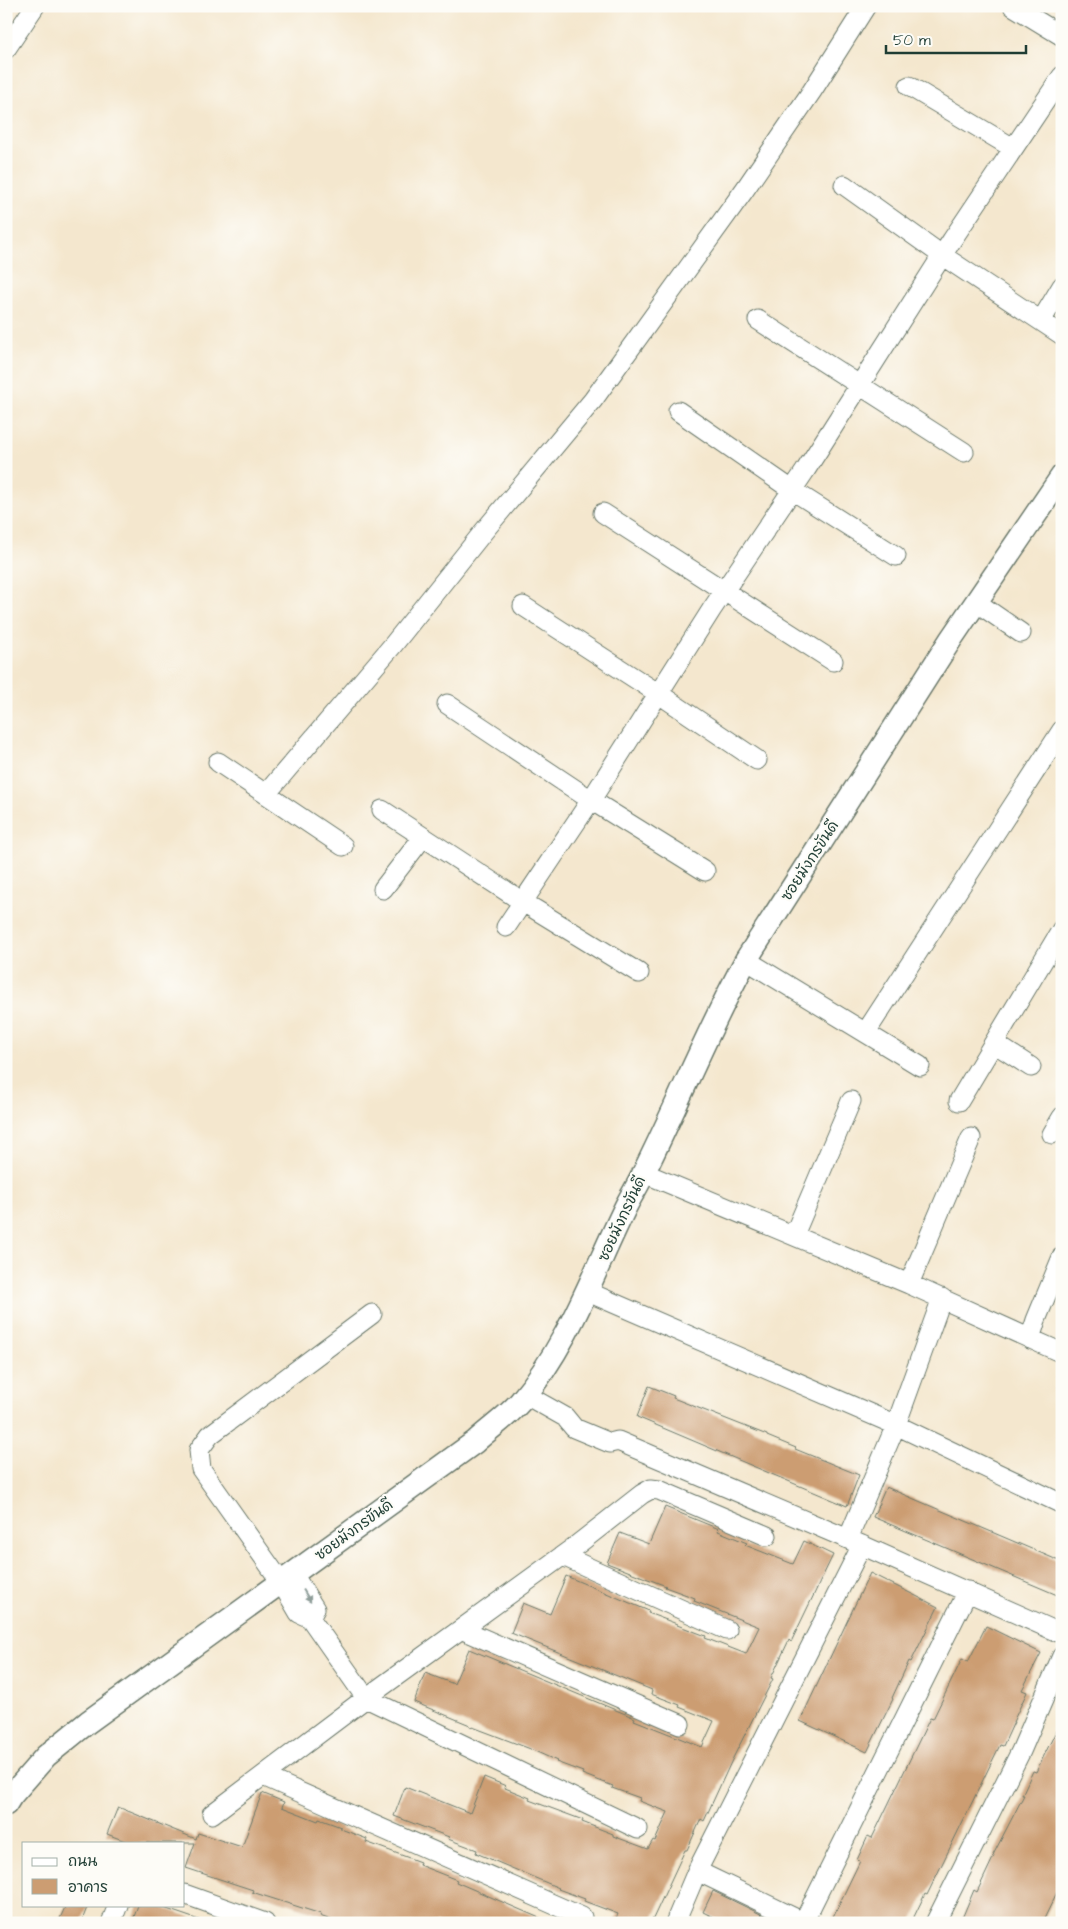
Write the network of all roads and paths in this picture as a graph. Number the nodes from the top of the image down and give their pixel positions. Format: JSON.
{"nodes":[{"id":1,"x":35,"y":6,"type":"edge"},
{"id":2,"x":866,"y":6,"type":"edge"},
{"id":3,"x":1013,"y":6,"type":"edge"},
{"id":4,"x":1062,"y":36,"type":"edge"},
{"id":5,"x":6,"y":49,"type":"edge"},
{"id":6,"x":1062,"y":76,"type":"edge"},
{"id":7,"x":909,"y":86,"type":"dead end"},
{"id":8,"x":1013,"y":148,"type":"junction"},
{"id":9,"x":844,"y":185,"type":"dead end"},
{"id":10,"x":943,"y":256,"type":"junction"},
{"id":11,"x":1062,"y":286,"type":"edge"},
{"id":12,"x":758,"y":320,"type":"dead end"},
{"id":13,"x":1041,"y":320,"type":"junction"},
{"id":14,"x":1062,"y":334,"type":"edge"},
{"id":15,"x":860,"y":386,"type":"junction"},
{"id":16,"x":678,"y":411,"type":"dead end"},
{"id":17,"x":964,"y":452,"type":"dead end"},
{"id":18,"x":1062,"y":476,"type":"edge"},
{"id":19,"x":792,"y":490,"type":"junction"},
{"id":20,"x":603,"y":513,"type":"dead end"},
{"id":21,"x":896,"y":556,"type":"dead end"},
{"id":22,"x":724,"y":592,"type":"junction"},
{"id":23,"x":976,"y":602,"type":"junction"},
{"id":24,"x":523,"y":606,"type":"dead end"},
{"id":25,"x":1022,"y":633,"type":"dead end"},
{"id":26,"x":833,"y":661,"type":"dead end"},
{"id":27,"x":659,"y":694,"type":"junction"},
{"id":28,"x":447,"y":704,"type":"dead end"},
{"id":29,"x":1062,"y":730,"type":"edge"},
{"id":30,"x":757,"y":760,"type":"dead end"},
{"id":31,"x":218,"y":762,"type":"dead end"},
{"id":32,"x":266,"y":794,"type":"junction"},
{"id":33,"x":591,"y":800,"type":"junction"},
{"id":34,"x":382,"y":810,"type":"dead end"},
{"id":35,"x":423,"y":837,"type":"junction"},
{"id":36,"x":343,"y":846,"type":"dead end"},
{"id":37,"x":705,"y":871,"type":"dead end"},
{"id":38,"x":383,"y":889,"type":"dead end"},
{"id":39,"x":522,"y":902,"type":"junction"},
{"id":40,"x":506,"y":927,"type":"dead end"},
{"id":41,"x":1062,"y":929,"type":"edge"},
{"id":42,"x":746,"y":960,"type":"junction"},
{"id":43,"x":639,"y":973,"type":"dead end"},
{"id":44,"x":866,"y":1032,"type":"junction"},
{"id":45,"x":994,"y":1044,"type":"junction"},
{"id":46,"x":920,"y":1066,"type":"dead end"},
{"id":47,"x":1031,"y":1067,"type":"dead end"},
{"id":48,"x":851,"y":1101,"type":"dead end"},
{"id":49,"x":959,"y":1101,"type":"dead end"},
{"id":50,"x":1062,"y":1117,"type":"edge"},
{"id":51,"x":1052,"y":1134,"type":"dead end"},
{"id":52,"x":970,"y":1138,"type":"dead end"},
{"id":53,"x":644,"y":1173,"type":"junction"},
{"id":54,"x":794,"y":1235,"type":"junction"},
{"id":55,"x":1062,"y":1257,"type":"edge"},
{"id":56,"x":909,"y":1284,"type":"junction"},
{"id":57,"x":588,"y":1292,"type":"junction"},
{"id":58,"x":942,"y":1298,"type":"junction"},
{"id":59,"x":372,"y":1314,"type":"dead end"},
{"id":60,"x":1030,"y":1339,"type":"junction"},
{"id":61,"x":1062,"y":1353,"type":"edge"},
{"id":62,"x":526,"y":1395,"type":"junction"},
{"id":63,"x":896,"y":1425,"type":"junction"},
{"id":64,"x":1062,"y":1504,"type":"edge"},
{"id":65,"x":767,"y":1536,"type":"dead end"},
{"id":66,"x":855,"y":1542,"type":"junction"},
{"id":67,"x":563,"y":1556,"type":"junction"},
{"id":68,"x":287,"y":1578,"type":"junction"},
{"id":69,"x":968,"y":1591,"type":"junction"},
{"id":70,"x":461,"y":1629,"type":"junction"},
{"id":71,"x":727,"y":1630,"type":"dead end"},
{"id":72,"x":1062,"y":1634,"type":"edge"},
{"id":73,"x":1062,"y":1656,"type":"edge"},
{"id":74,"x":366,"y":1698,"type":"junction"},
{"id":75,"x":680,"y":1724,"type":"dead end"},
{"id":76,"x":263,"y":1776,"type":"junction"},
{"id":77,"x":6,"y":1804,"type":"edge"},
{"id":78,"x":212,"y":1814,"type":"dead end"},
{"id":79,"x":638,"y":1829,"type":"dead end"},
{"id":80,"x":697,"y":1871,"type":"junction"},
{"id":81,"x":185,"y":1894,"type":"edge"},
{"id":82,"x":118,"y":1906,"type":"edge"},
{"id":83,"x":582,"y":1917,"type":"dead end"},
{"id":84,"x":803,"y":1922,"type":"edge"},
{"id":85,"x":112,"y":1923,"type":"edge"},
{"id":86,"x":265,"y":1923,"type":"edge"},
{"id":87,"x":675,"y":1923,"type":"edge"},
{"id":88,"x":935,"y":1923,"type":"edge"}],
"edges":[{"from":1,"to":5,"type":"street"},
{"from":2,"to":32,"type":"street"},
{"from":3,"to":4,"type":"street"},
{"from":6,"to":8,"type":"street"},
{"from":7,"to":8,"type":"street"},
{"from":8,"to":10,"type":"street"},
{"from":9,"to":10,"type":"street"},
{"from":10,"to":13,"type":"street"},
{"from":10,"to":15,"type":"street"},
{"from":11,"to":13,"type":"street"},
{"from":12,"to":15,"type":"street"},
{"from":13,"to":14,"type":"street"},
{"from":15,"to":17,"type":"street"},
{"from":15,"to":19,"type":"street"},
{"from":16,"to":19,"type":"street"},
{"from":18,"to":23,"type":"street","name":"ซอยมังกรขันดี"},
{"from":19,"to":21,"type":"street"},
{"from":19,"to":22,"type":"street"},
{"from":20,"to":22,"type":"street"},
{"from":22,"to":26,"type":"street"},
{"from":22,"to":27,"type":"street"},
{"from":23,"to":25,"type":"street"},
{"from":23,"to":42,"type":"street","name":"ซอยมังกรขันดี"},
{"from":24,"to":27,"type":"street"},
{"from":27,"to":30,"type":"street"},
{"from":27,"to":33,"type":"street"},
{"from":28,"to":33,"type":"street"},
{"from":29,"to":44,"type":"street"},
{"from":31,"to":32,"type":"street"},
{"from":32,"to":36,"type":"street"},
{"from":33,"to":37,"type":"street"},
{"from":33,"to":39,"type":"street"},
{"from":34,"to":35,"type":"street"},
{"from":35,"to":38,"type":"street"},
{"from":35,"to":39,"type":"street"},
{"from":39,"to":40,"type":"street"},
{"from":39,"to":43,"type":"street"},
{"from":41,"to":45,"type":"street"},
{"from":42,"to":44,"type":"street"},
{"from":42,"to":53,"type":"street","name":"ซอยมังกรขันดี"},
{"from":44,"to":46,"type":"street"},
{"from":45,"to":47,"type":"street"},
{"from":45,"to":49,"type":"street"},
{"from":48,"to":54,"type":"street"},
{"from":50,"to":51,"type":"street"},
{"from":52,"to":56,"type":"street"},
{"from":53,"to":54,"type":"street"},
{"from":53,"to":57,"type":"street","name":"ซอยมังกรขันดี"},
{"from":54,"to":56,"type":"street"},
{"from":55,"to":60,"type":"street"},
{"from":56,"to":58,"type":"street"},
{"from":57,"to":62,"type":"street","name":"ซอยมังกรขันดี"},
{"from":57,"to":63,"type":"street"},
{"from":58,"to":60,"type":"street"},
{"from":58,"to":63,"type":"street"},
{"from":59,"to":68,"type":"street"},
{"from":60,"to":61,"type":"street"},
{"from":62,"to":66,"type":"street"},
{"from":62,"to":68,"type":"street","name":"ซอยมังกรขันดี"},
{"from":63,"to":64,"type":"street"},
{"from":63,"to":66,"type":"street"},
{"from":65,"to":67,"type":"street"},
{"from":66,"to":69,"type":"street"},
{"from":66,"to":80,"type":"street"},
{"from":67,"to":70,"type":"street"},
{"from":67,"to":71,"type":"street"},
{"from":68,"to":74,"type":"street"},
{"from":68,"to":77,"type":"street","name":"ซอยมังกรขันดี"},
{"from":69,"to":72,"type":"street"},
{"from":69,"to":84,"type":"street"},
{"from":70,"to":74,"type":"street"},
{"from":70,"to":75,"type":"street"},
{"from":73,"to":88,"type":"street"},
{"from":74,"to":76,"type":"street"},
{"from":74,"to":79,"type":"street"},
{"from":76,"to":78,"type":"street"},
{"from":76,"to":83,"type":"street"},
{"from":80,"to":84,"type":"street"},
{"from":80,"to":87,"type":"street"},
{"from":81,"to":86,"type":"street"},
{"from":82,"to":85,"type":"street"}]}
